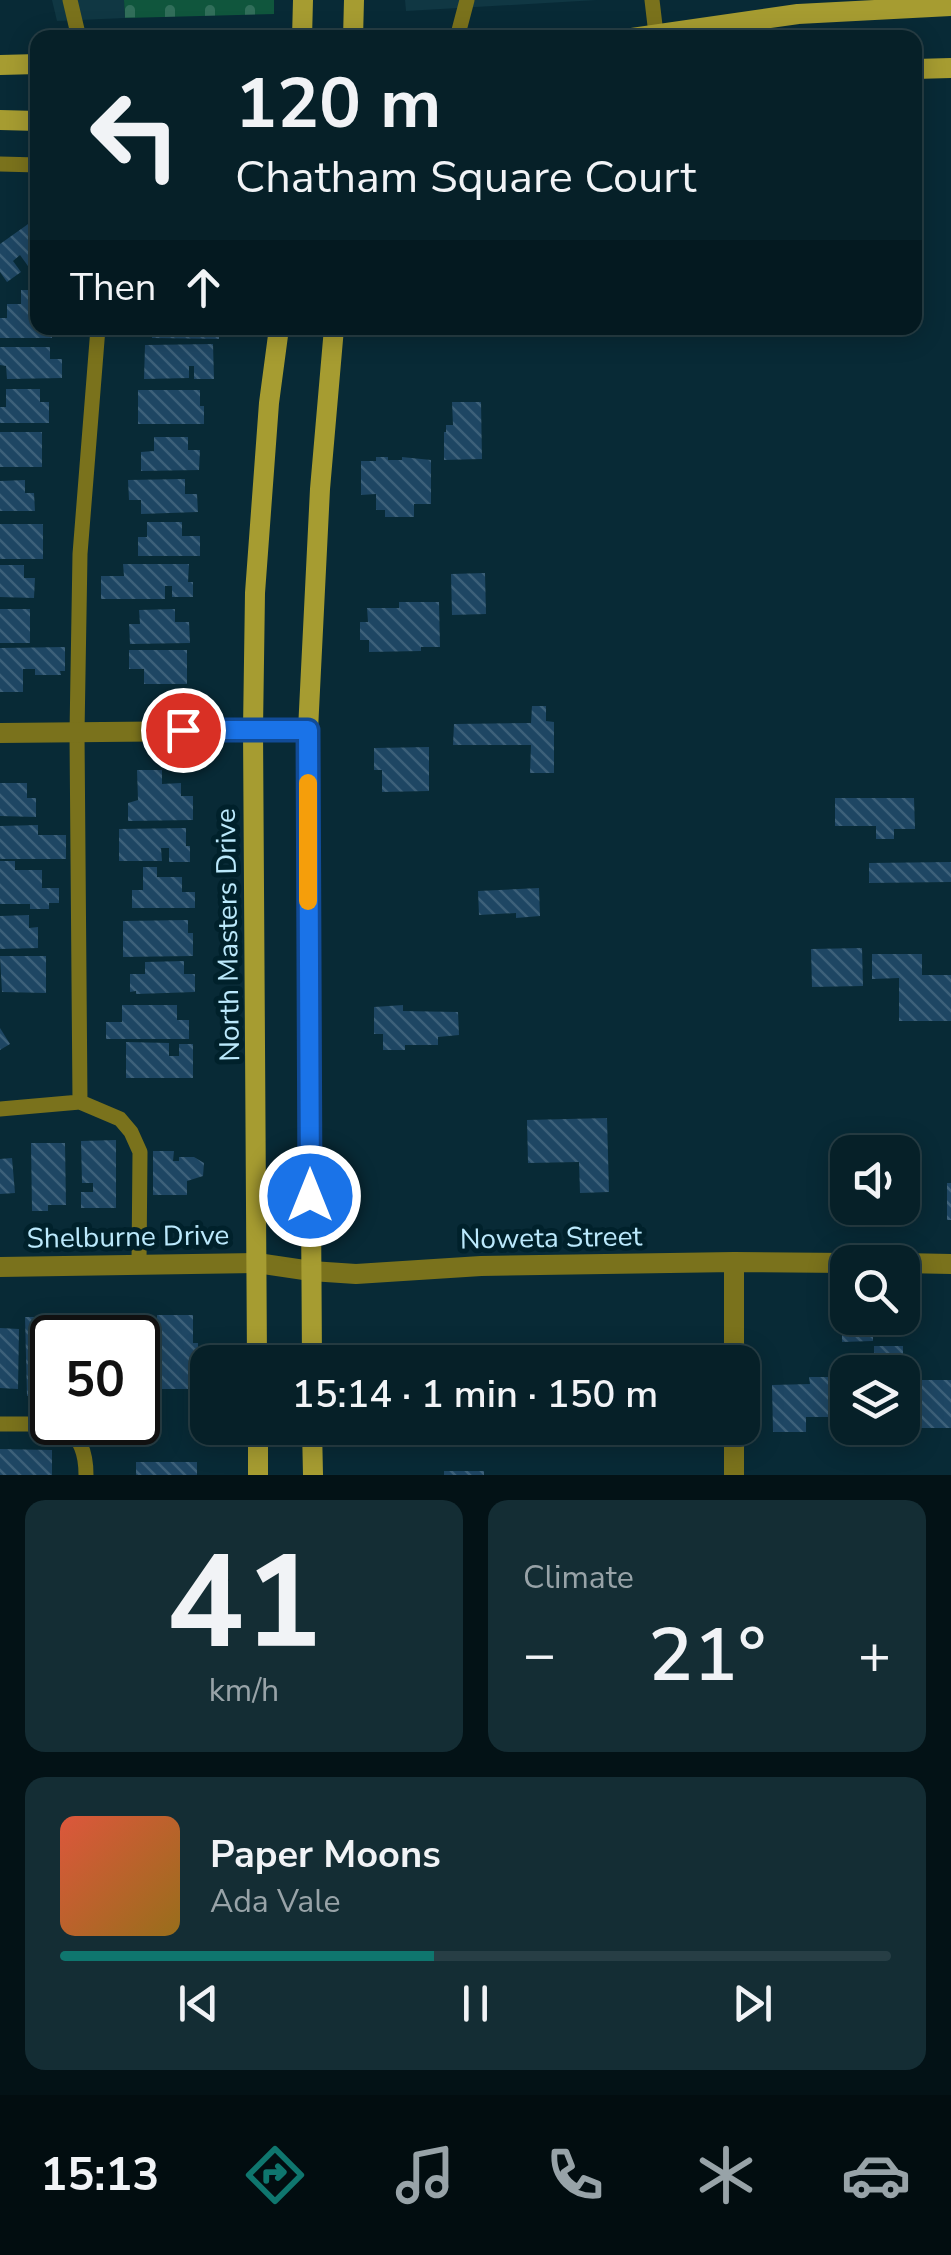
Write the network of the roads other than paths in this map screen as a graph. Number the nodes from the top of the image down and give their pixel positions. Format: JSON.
{"nodes":[{"id":1,"x":70,"y":0,"type":"edge"},
{"id":2,"x":302,"y":0,"type":"edge"},
{"id":3,"x":354,"y":0,"type":"edge"},
{"id":4,"x":467,"y":0,"type":"edge"},
{"id":5,"x":652,"y":0,"type":"edge"},
{"id":6,"x":937,"y":4,"type":"edge"},
{"id":7,"x":799,"y":7,"type":"edge"},
{"id":8,"x":77,"y":30,"type":"edge"},
{"id":9,"x":302,"y":30,"type":"edge"},
{"id":10,"x":353,"y":30,"type":"edge"},
{"id":11,"x":458,"y":30,"type":"edge"},
{"id":12,"x":656,"y":30,"type":"edge"},
{"id":13,"x":677,"y":30,"type":"edge"},
{"id":14,"x":30,"y":64,"type":"edge"},
{"id":15,"x":0,"y":65,"type":"edge"},
{"id":16,"x":951,"y":68,"type":"edge"},
{"id":17,"x":922,"y":69,"type":"edge"},
{"id":18,"x":0,"y":120,"type":"edge"},
{"id":19,"x":30,"y":120,"type":"edge"},
{"id":20,"x":0,"y":164,"type":"edge"},
{"id":21,"x":30,"y":165,"type":"edge"},
{"id":22,"x":97,"y":335,"type":"edge"},
{"id":23,"x":278,"y":335,"type":"edge"},
{"id":24,"x":333,"y":335,"type":"edge"},
{"id":25,"x":253,"y":729,"type":"junction"},
{"id":26,"x":308,"y":730,"type":"junction"},
{"id":27,"x":0,"y":733,"type":"edge"},
{"id":28,"x":78,"y":733,"type":"junction"},
{"id":29,"x":80,"y":1102,"type":"junction"},
{"id":30,"x":0,"y":1110,"type":"edge"},
{"id":31,"x":734,"y":1262,"type":"junction"},
{"id":32,"x":138,"y":1263,"type":"junction"},
{"id":33,"x":257,"y":1263,"type":"junction"},
{"id":34,"x":830,"y":1263,"type":"edge"},
{"id":35,"x":920,"y":1263,"type":"edge"},
{"id":36,"x":951,"y":1264,"type":"edge"},
{"id":37,"x":0,"y":1267,"type":"edge"},
{"id":38,"x":311,"y":1271,"type":"junction"},
{"id":39,"x":257,"y":1345,"type":"edge"},
{"id":40,"x":312,"y":1345,"type":"edge"},
{"id":41,"x":734,"y":1345,"type":"edge"},
{"id":42,"x":0,"y":1424,"type":"edge"},
{"id":43,"x":258,"y":1445,"type":"edge"},
{"id":44,"x":312,"y":1445,"type":"edge"},
{"id":45,"x":734,"y":1445,"type":"edge"},
{"id":46,"x":86,"y":1475,"type":"edge"},
{"id":47,"x":258,"y":1475,"type":"edge"},
{"id":48,"x":313,"y":1475,"type":"edge"},
{"id":49,"x":734,"y":1475,"type":"edge"}],
"edges":[{"from":1,"to":8,"type":"lane"},
{"from":2,"to":9,"type":"main road"},
{"from":3,"to":10,"type":"main road"},
{"from":4,"to":11,"type":"lane"},
{"from":5,"to":12,"type":"lane"},
{"from":6,"to":7,"type":"main road"},
{"from":7,"to":13,"type":"main road"},
{"from":14,"to":15,"type":"main road"},
{"from":16,"to":17,"type":"main road"},
{"from":18,"to":19,"type":"main road"},
{"from":20,"to":21,"type":"lane"},
{"from":22,"to":28,"type":"lane"},
{"from":23,"to":25,"type":"main road","name":"North Masters Drive"},
{"from":24,"to":26,"type":"main road"},
{"from":25,"to":26,"type":"street"},
{"from":25,"to":28,"type":"street"},
{"from":25,"to":33,"type":"main road","name":"North Masters Drive"},
{"from":26,"to":38,"type":"main road"},
{"from":27,"to":28,"type":"street"},
{"from":28,"to":29,"type":"lane"},
{"from":29,"to":30,"type":"lane"},
{"from":29,"to":32,"type":"lane"},
{"from":31,"to":34,"type":"street","name":"Noweta Street"},
{"from":31,"to":38,"type":"street","name":"Noweta Street"},
{"from":31,"to":41,"type":"street"},
{"from":32,"to":33,"type":"street","name":"Shelburne Drive"},
{"from":32,"to":37,"type":"street","name":"Shelburne Drive"},
{"from":33,"to":38,"type":"street","name":"Noweta Street"},
{"from":33,"to":39,"type":"main road","name":"North Masters Drive"},
{"from":35,"to":36,"type":"street"},
{"from":38,"to":40,"type":"main road"},
{"from":42,"to":46,"type":"lane"},
{"from":43,"to":47,"type":"main road"},
{"from":44,"to":48,"type":"main road"},
{"from":45,"to":49,"type":"street"}]}
